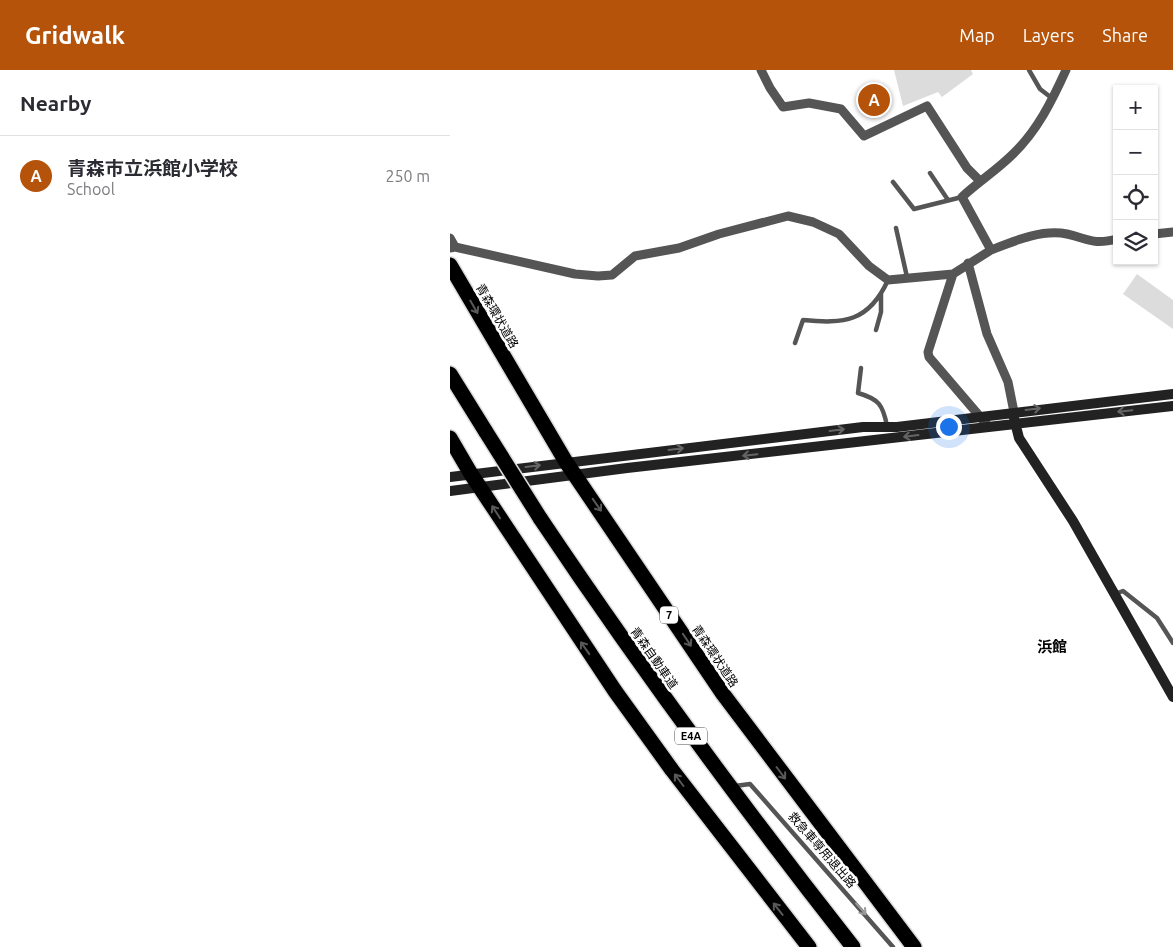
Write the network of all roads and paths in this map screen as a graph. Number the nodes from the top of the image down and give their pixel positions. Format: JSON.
{"nodes":[{"id":1,"x":761,"y":70,"type":"edge"},
{"id":2,"x":1029,"y":70,"type":"edge"},
{"id":3,"x":1066,"y":70,"type":"edge"},
{"id":4,"x":1054,"y":100,"type":"junction"},
{"id":5,"x":930,"y":173,"type":"dead end"},
{"id":6,"x":980,"y":181,"type":"junction"},
{"id":7,"x":893,"y":182,"type":"dead end"},
{"id":8,"x":962,"y":197,"type":"junction"},
{"id":9,"x":948,"y":200,"type":"junction"},
{"id":10,"x":896,"y":228,"type":"dead end"},
{"id":11,"x":1173,"y":232,"type":"edge"},
{"id":12,"x":1158,"y":234,"type":"edge"},
{"id":13,"x":450,"y":238,"type":"edge"},
{"id":14,"x":1113,"y":239,"type":"edge"},
{"id":15,"x":452,"y":248,"type":"edge"},
{"id":16,"x":991,"y":250,"type":"junction"},
{"id":17,"x":968,"y":263,"type":"junction"},
{"id":18,"x":450,"y":265,"type":"edge"},
{"id":19,"x":953,"y":274,"type":"junction"},
{"id":20,"x":907,"y":278,"type":"junction"},
{"id":21,"x":888,"y":280,"type":"junction"},
{"id":22,"x":881,"y":294,"type":"junction"},
{"id":23,"x":876,"y":330,"type":"dead end"},
{"id":24,"x":795,"y":343,"type":"dead end"},
{"id":25,"x":861,"y":368,"type":"dead end"},
{"id":26,"x":450,"y":374,"type":"edge"},
{"id":27,"x":1173,"y":394,"type":"edge"},
{"id":28,"x":1173,"y":406,"type":"edge"},
{"id":29,"x":1014,"y":412,"type":"junction"},
{"id":30,"x":980,"y":416,"type":"junction"},
{"id":31,"x":1014,"y":423,"type":"junction"},
{"id":32,"x":988,"y":426,"type":"junction"},
{"id":33,"x":887,"y":427,"type":"junction"},
{"id":34,"x":450,"y":438,"type":"edge"},
{"id":35,"x":570,"y":468,"type":"junction"},
{"id":36,"x":450,"y":477,"type":"edge"},
{"id":37,"x":475,"y":481,"type":"junction"},
{"id":38,"x":450,"y":490,"type":"edge"},
{"id":39,"x":1115,"y":594,"type":"junction"},
{"id":40,"x":1173,"y":643,"type":"edge"},
{"id":41,"x":1173,"y":697,"type":"edge"},
{"id":42,"x":728,"y":787,"type":"junction"},
{"id":43,"x":809,"y":947,"type":"edge"},
{"id":44,"x":853,"y":947,"type":"edge"},
{"id":45,"x":893,"y":947,"type":"edge"},
{"id":46,"x":914,"y":947,"type":"edge"}],
"edges":[{"from":1,"to":6,"type":"street"},
{"from":2,"to":4,"type":"lane"},
{"from":3,"to":4,"type":"street"},
{"from":4,"to":6,"type":"street"},
{"from":5,"to":9,"type":"lane"},
{"from":6,"to":8,"type":"street"},
{"from":7,"to":9,"type":"lane"},
{"from":8,"to":9,"type":"lane"},
{"from":8,"to":16,"type":"street"},
{"from":10,"to":20,"type":"lane"},
{"from":11,"to":12,"type":"street"},
{"from":13,"to":15,"type":"street"},
{"from":14,"to":16,"type":"street"},
{"from":15,"to":21,"type":"street"},
{"from":16,"to":17,"type":"street"},
{"from":17,"to":19,"type":"street"},
{"from":17,"to":29,"type":"street"},
{"from":18,"to":35,"type":"highway","name":"青森環状道路","number":"7","one_way":true},
{"from":19,"to":20,"type":"street"},
{"from":19,"to":30,"type":"street"},
{"from":20,"to":21,"type":"street"},
{"from":21,"to":22,"type":"lane"},
{"from":22,"to":23,"type":"lane"},
{"from":22,"to":24,"type":"lane"},
{"from":25,"to":33,"type":"lane"},
{"from":26,"to":42,"type":"highway","name":"青森自動車道","number":"E4A","bridge":true},
{"from":29,"to":27,"type":"street","one_way":true},
{"from":28,"to":31,"type":"street","one_way":true},
{"from":29,"to":30,"type":"street"},
{"from":29,"to":31,"type":"street"},
{"from":30,"to":32,"type":"street"},
{"from":30,"to":33,"type":"street"},
{"from":31,"to":32,"type":"street"},
{"from":31,"to":39,"type":"street"},
{"from":32,"to":35,"type":"street","one_way":true},
{"from":35,"to":33,"type":"street","one_way":true},
{"from":34,"to":37,"type":"highway"},
{"from":37,"to":35,"type":"street","one_way":true},
{"from":35,"to":37,"type":"street"},
{"from":35,"to":46,"type":"highway","name":"青森環状道路","number":"7","one_way":true},
{"from":36,"to":37,"type":"street"},
{"from":37,"to":38,"type":"street"},
{"from":43,"to":37,"type":"highway","one_way":true},
{"from":39,"to":40,"type":"lane"},
{"from":39,"to":41,"type":"street"},
{"from":42,"to":44,"type":"highway","name":"青森自動車道","number":"E4A"},
{"from":42,"to":45,"type":"lane","name":"救急車専用退出路","one_way":true}]}
